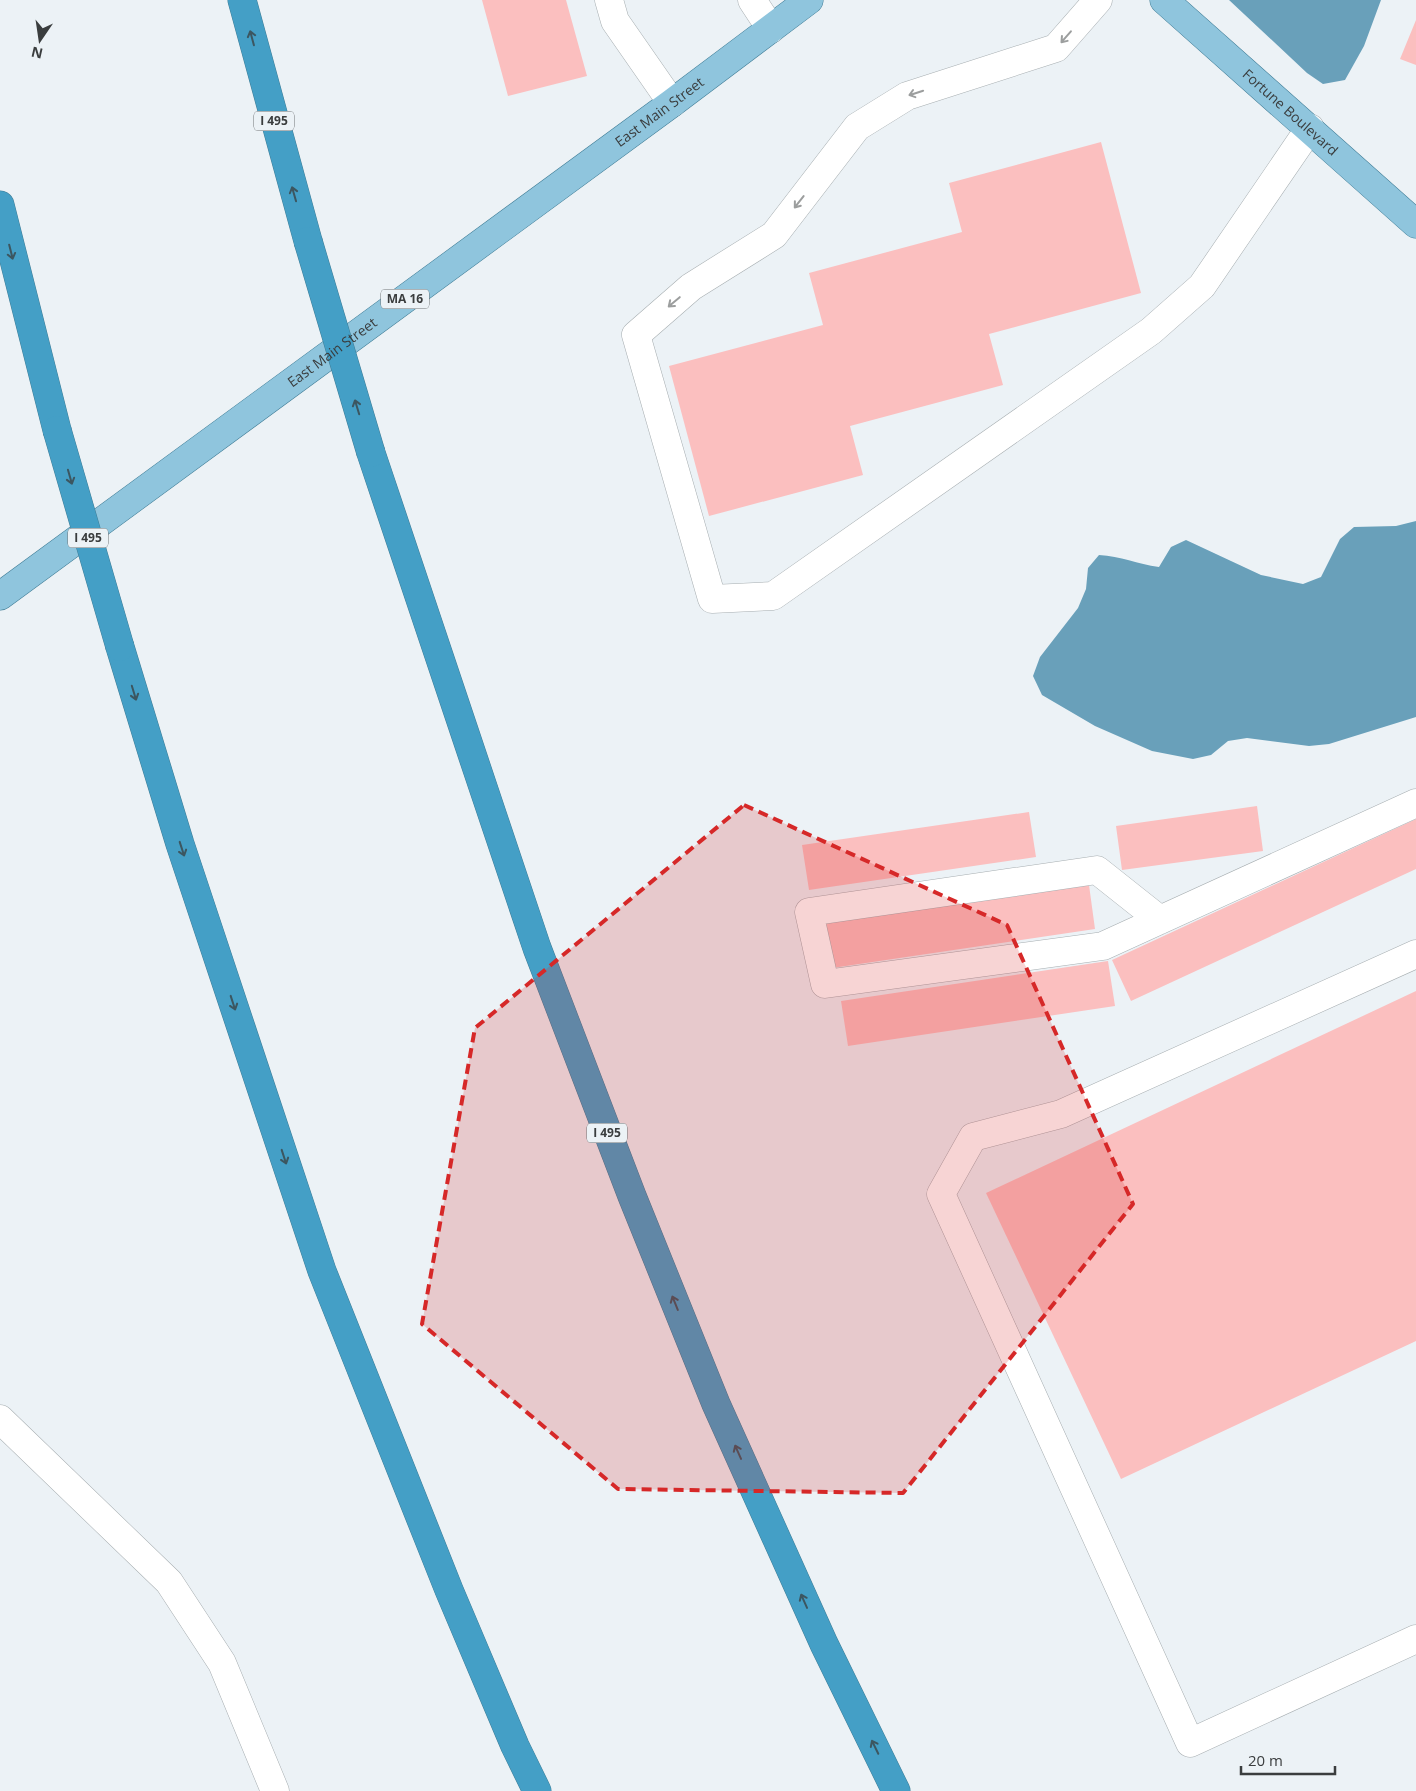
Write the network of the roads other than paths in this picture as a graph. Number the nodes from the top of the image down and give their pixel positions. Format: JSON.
{"nodes":[{"id":1,"x":242,"y":0,"type":"edge"},
{"id":2,"x":609,"y":0,"type":"edge"},
{"id":3,"x":752,"y":0,"type":"edge"},
{"id":4,"x":809,"y":0,"type":"edge"},
{"id":5,"x":1098,"y":0,"type":"edge"},
{"id":6,"x":1164,"y":0,"type":"edge"},
{"id":7,"x":772,"y":29,"type":"junction"},
{"id":8,"x":672,"y":103,"type":"junction"},
{"id":9,"x":1310,"y":128,"type":"junction"},
{"id":10,"x":0,"y":204,"type":"edge"},
{"id":11,"x":1416,"y":224,"type":"edge"},
{"id":12,"x":0,"y":596,"type":"edge"},
{"id":13,"x":1416,"y":802,"type":"edge"},
{"id":14,"x":1160,"y":920,"type":"junction"},
{"id":15,"x":1416,"y":954,"type":"edge"},
{"id":16,"x":0,"y":1419,"type":"edge"},
{"id":17,"x":1416,"y":1639,"type":"edge"},
{"id":18,"x":275,"y":1791,"type":"edge"},
{"id":19,"x":537,"y":1791,"type":"edge"},
{"id":20,"x":896,"y":1791,"type":"edge"}],
"edges":[{"from":20,"to":1,"type":"highway","number":"I 495","one_way":true,"bridge":true},
{"from":2,"to":8,"type":"lane"},
{"from":3,"to":7,"type":"lane"},
{"from":4,"to":7,"type":"main road","name":"East Main Street","number":"MA 16"},
{"from":5,"to":9,"type":"lane","one_way":true},
{"from":6,"to":9,"type":"main road","name":"Fortune Boulevard"},
{"from":7,"to":8,"type":"main road","name":"East Main Street","number":"MA 16"},
{"from":8,"to":12,"type":"main road","name":"East Main Street","number":"MA 16"},
{"from":9,"to":11,"type":"main road","name":"Fortune Boulevard"},
{"from":10,"to":19,"type":"highway","number":"I 495","one_way":true,"bridge":true},
{"from":13,"to":14,"type":"lane"},
{"from":14,"to":14,"type":"lane"},
{"from":15,"to":17,"type":"lane"},
{"from":16,"to":18,"type":"lane"}]}
